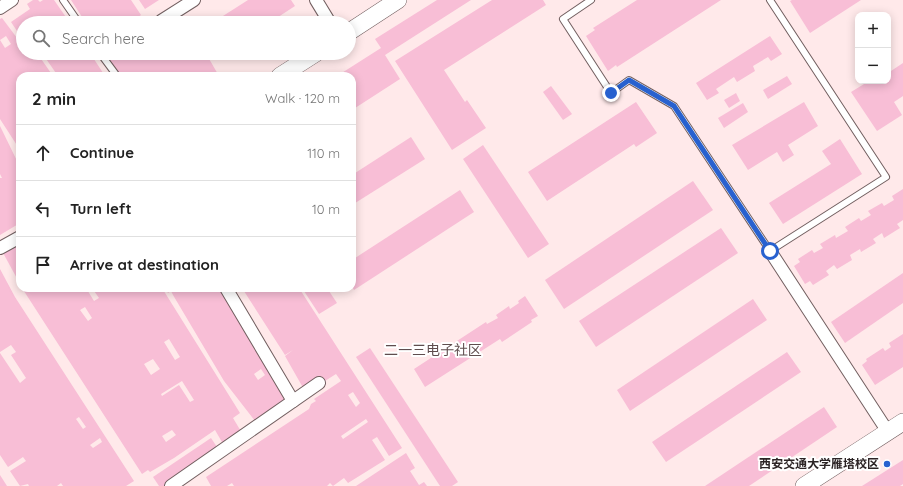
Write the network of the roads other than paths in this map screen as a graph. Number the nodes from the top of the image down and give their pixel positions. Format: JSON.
{"nodes":[{"id":1,"x":12,"y":0,"type":"edge"},
{"id":2,"x":63,"y":0,"type":"edge"},
{"id":3,"x":194,"y":0,"type":"edge"},
{"id":4,"x":316,"y":0,"type":"edge"},
{"id":5,"x":398,"y":0,"type":"edge"},
{"id":6,"x":591,"y":0,"type":"edge"},
{"id":7,"x":770,"y":0,"type":"edge"},
{"id":8,"x":582,"y":2,"type":"edge"},
{"id":9,"x":0,"y":8,"type":"edge"},
{"id":10,"x":74,"y":16,"type":"edge"},
{"id":11,"x":169,"y":16,"type":"edge"},
{"id":12,"x":326,"y":16,"type":"edge"},
{"id":13,"x":356,"y":27,"type":"edge"},
{"id":14,"x":105,"y":60,"type":"edge"},
{"id":15,"x":305,"y":60,"type":"edge"},
{"id":16,"x":114,"y":72,"type":"edge"},
{"id":17,"x":286,"y":72,"type":"edge"},
{"id":18,"x":16,"y":239,"type":"edge"},
{"id":19,"x":0,"y":248,"type":"edge"},
{"id":20,"x":770,"y":251,"type":"junction"},
{"id":21,"x":228,"y":292,"type":"edge"},
{"id":22,"x":319,"y":383,"type":"dead end"},
{"id":23,"x":293,"y":401,"type":"junction"},
{"id":24,"x":903,"y":422,"type":"edge"},
{"id":25,"x":888,"y":432,"type":"junction"},
{"id":26,"x":172,"y":486,"type":"edge"},
{"id":27,"x":804,"y":486,"type":"edge"}],
"edges":[{"from":1,"to":9,"type":"street"},
{"from":2,"to":10,"type":"lane"},
{"from":3,"to":11,"type":"street"},
{"from":4,"to":12,"type":"street"},
{"from":5,"to":13,"type":"street"},
{"from":6,"to":8,"type":"lane"},
{"from":7,"to":20,"type":"lane"},
{"from":8,"to":20,"type":"lane"},
{"from":14,"to":16,"type":"lane"},
{"from":15,"to":17,"type":"street"},
{"from":18,"to":19,"type":"street"},
{"from":20,"to":25,"type":"street"},
{"from":21,"to":23,"type":"street"},
{"from":22,"to":23,"type":"street"},
{"from":23,"to":26,"type":"street"},
{"from":24,"to":25,"type":"street"},
{"from":25,"to":27,"type":"street"}]}
